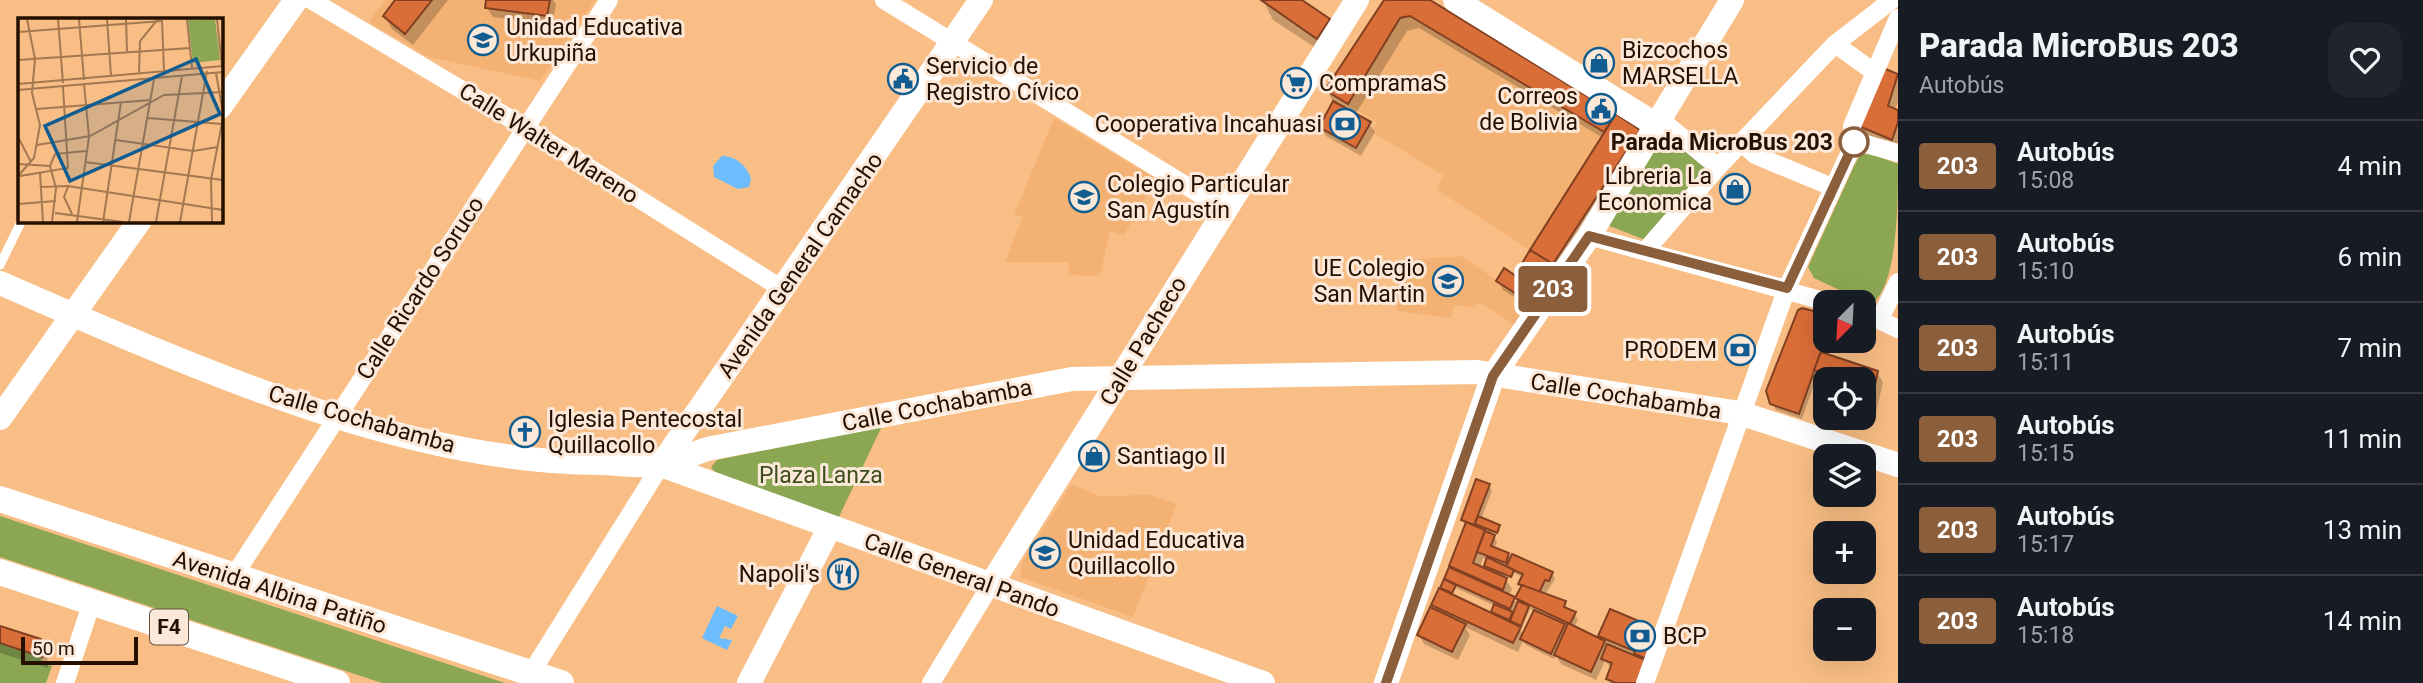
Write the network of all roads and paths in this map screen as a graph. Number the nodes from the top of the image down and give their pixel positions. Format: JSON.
{"nodes":[{"id":1,"x":296,"y":0,"type":"edge"},
{"id":2,"x":312,"y":0,"type":"edge"},
{"id":3,"x":609,"y":0,"type":"edge"},
{"id":4,"x":884,"y":0,"type":"edge"},
{"id":5,"x":981,"y":0,"type":"edge"},
{"id":6,"x":1357,"y":0,"type":"edge"},
{"id":7,"x":1455,"y":0,"type":"edge"},
{"id":8,"x":1732,"y":0,"type":"edge"},
{"id":9,"x":1892,"y":0,"type":"edge"},
{"id":10,"x":1898,"y":18,"type":"edge"},
{"id":11,"x":953,"y":42,"type":"junction"},
{"id":12,"x":1835,"y":44,"type":"junction"},
{"id":13,"x":1874,"y":72,"type":"junction"},
{"id":14,"x":222,"y":104,"type":"edge"},
{"id":15,"x":1659,"y":123,"type":"junction"},
{"id":16,"x":526,"y":128,"type":"junction"},
{"id":17,"x":1855,"y":141,"type":"junction"},
{"id":18,"x":1742,"y":143,"type":"junction"},
{"id":19,"x":1898,"y":153,"type":"edge"},
{"id":20,"x":1718,"y":167,"type":"junction"},
{"id":21,"x":1832,"y":187,"type":"junction"},
{"id":22,"x":1224,"y":209,"type":"junction"},
{"id":23,"x":21,"y":222,"type":"edge"},
{"id":24,"x":140,"y":222,"type":"edge"},
{"id":25,"x":1589,"y":236,"type":"junction"},
{"id":26,"x":1646,"y":250,"type":"junction"},
{"id":27,"x":0,"y":265,"type":"edge"},
{"id":28,"x":1898,"y":282,"type":"edge"},
{"id":29,"x":0,"y":283,"type":"edge"},
{"id":30,"x":1787,"y":288,"type":"junction"},
{"id":31,"x":784,"y":290,"type":"junction"},
{"id":32,"x":1813,"y":297,"type":"edge"},
{"id":33,"x":1876,"y":311,"type":"edge"},
{"id":34,"x":74,"y":315,"type":"junction"},
{"id":35,"x":1876,"y":318,"type":"edge"},
{"id":36,"x":1898,"y":329,"type":"edge"},
{"id":37,"x":1493,"y":376,"type":"junction"},
{"id":38,"x":1120,"y":380,"type":"junction"},
{"id":39,"x":1740,"y":413,"type":"junction"},
{"id":40,"x":337,"y":415,"type":"junction"},
{"id":41,"x":0,"y":418,"type":"edge"},
{"id":42,"x":661,"y":465,"type":"junction"},
{"id":43,"x":1898,"y":465,"type":"edge"},
{"id":44,"x":0,"y":499,"type":"edge"},
{"id":45,"x":830,"y":527,"type":"junction"},
{"id":46,"x":0,"y":572,"type":"edge"},
{"id":47,"x":233,"y":577,"type":"junction"},
{"id":48,"x":990,"y":586,"type":"junction"},
{"id":49,"x":92,"y":601,"type":"junction"},
{"id":50,"x":531,"y":673,"type":"junction"},
{"id":51,"x":65,"y":683,"type":"edge"},
{"id":52,"x":337,"y":683,"type":"edge"},
{"id":53,"x":561,"y":683,"type":"edge"},
{"id":54,"x":749,"y":683,"type":"edge"},
{"id":55,"x":931,"y":683,"type":"edge"},
{"id":56,"x":1263,"y":683,"type":"edge"},
{"id":57,"x":1387,"y":683,"type":"edge"},
{"id":58,"x":1645,"y":683,"type":"edge"}],
"edges":[{"from":1,"to":14,"type":"main road"},
{"from":2,"to":16,"type":"street","name":"Calle Walter Mareno"},
{"from":3,"to":16,"type":"street","name":"Calle Ricardo Soruco"},
{"from":4,"to":11,"type":"street"},
{"from":5,"to":11,"type":"main road","name":"Avenida General Camacho"},
{"from":6,"to":22,"type":"main road","name":"Calle Pacheco"},
{"from":7,"to":15,"type":"main road"},
{"from":8,"to":15,"type":"main road"},
{"from":9,"to":12,"type":"street"},
{"from":10,"to":13,"type":"street"},
{"from":11,"to":22,"type":"street"},
{"from":11,"to":31,"type":"main road","name":"Avenida General Camacho"},
{"from":12,"to":13,"type":"street"},
{"from":12,"to":18,"type":"street"},
{"from":13,"to":17,"type":"street"},
{"from":15,"to":20,"type":"street"},
{"from":15,"to":25,"type":"main road"},
{"from":16,"to":31,"type":"street","name":"Calle Walter Mareno"},
{"from":16,"to":40,"type":"street","name":"Calle Ricardo Soruco"},
{"from":17,"to":19,"type":"street"},
{"from":17,"to":21,"type":"street"},
{"from":18,"to":20,"type":"street"},
{"from":18,"to":21,"type":"street"},
{"from":20,"to":26,"type":"street"},
{"from":21,"to":30,"type":"street"},
{"from":22,"to":38,"type":"main road","name":"Calle Pacheco"},
{"from":23,"to":27,"type":"lane"},
{"from":24,"to":34,"type":"main road"},
{"from":25,"to":26,"type":"street"},
{"from":25,"to":37,"type":"main road"},
{"from":26,"to":30,"type":"street"},
{"from":28,"to":33,"type":"street"},
{"from":29,"to":34,"type":"main road","name":"Calle Cochabamba"},
{"from":30,"to":32,"type":"street"},
{"from":30,"to":39,"type":"street"},
{"from":31,"to":42,"type":"main road","name":"Avenida General Camacho"},
{"from":34,"to":40,"type":"main road","name":"Calle Cochabamba"},
{"from":34,"to":41,"type":"main road"},
{"from":35,"to":36,"type":"street"},
{"from":37,"to":38,"type":"main road","name":"Calle Cochabamba"},
{"from":37,"to":39,"type":"main road","name":"Calle Cochabamba"},
{"from":37,"to":57,"type":"main road"},
{"from":38,"to":42,"type":"main road","name":"Calle Cochabamba"},
{"from":38,"to":48,"type":"main road","name":"Calle Pacheco"},
{"from":39,"to":43,"type":"main road","name":"Calle Cochabamba"},
{"from":39,"to":58,"type":"street"},
{"from":40,"to":42,"type":"main road","name":"Calle Cochabamba"},
{"from":40,"to":47,"type":"street","name":"Calle Ricardo Soruco"},
{"from":42,"to":45,"type":"main road","name":"Calle General Pando"},
{"from":42,"to":50,"type":"street","name":"Avenida General Camacho"},
{"from":44,"to":47,"type":"main road","name":"Avenida Albina Patiño"},
{"from":45,"to":48,"type":"main road","name":"Calle General Pando"},
{"from":45,"to":54,"type":"main road"},
{"from":46,"to":49,"type":"main road","number":"F4"},
{"from":47,"to":50,"type":"main road","name":"Avenida Albina Patiño"},
{"from":48,"to":55,"type":"street","name":"Calle Pacheco"},
{"from":48,"to":56,"type":"main road","name":"Calle General Pando"},
{"from":49,"to":51,"type":"street"},
{"from":49,"to":52,"type":"main road","number":"F4"},
{"from":50,"to":53,"type":"main road","name":"Avenida Albina Patiño"}]}
